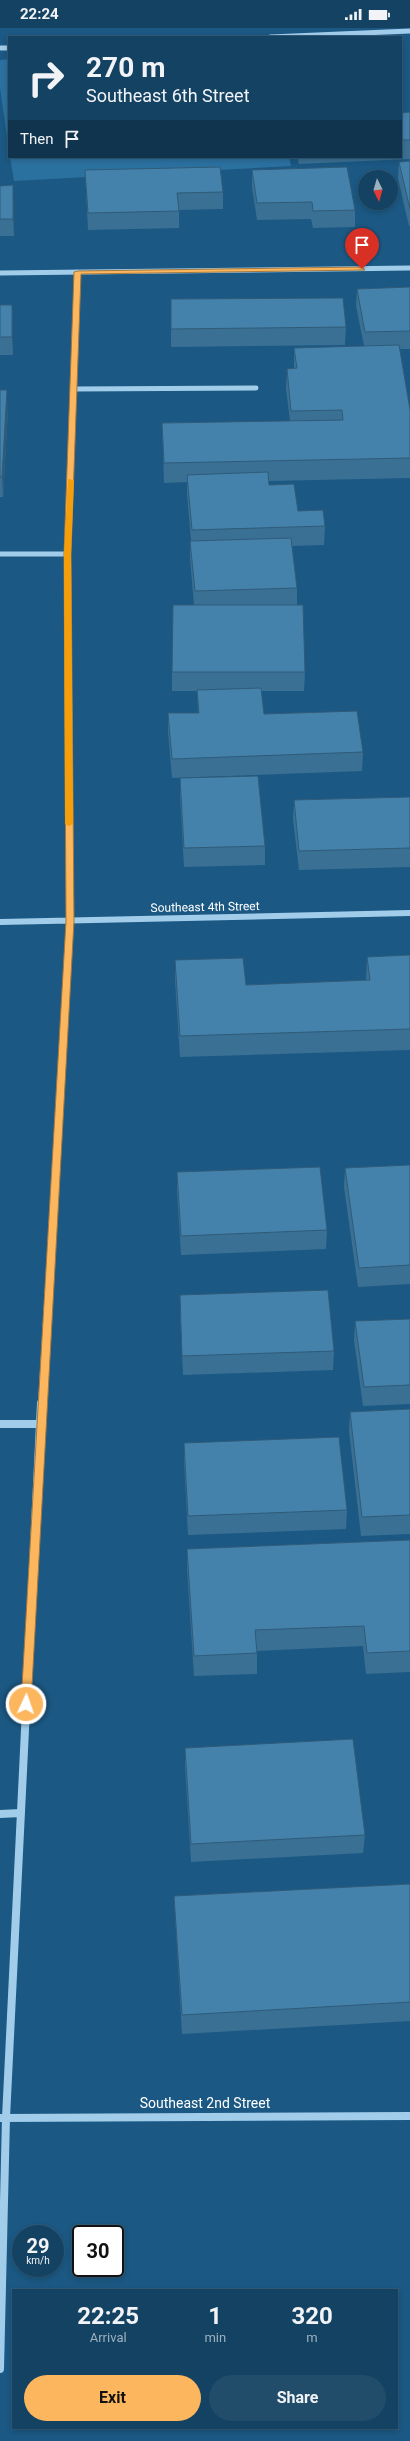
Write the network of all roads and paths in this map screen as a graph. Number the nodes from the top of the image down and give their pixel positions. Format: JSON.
{"nodes":[{"id":1,"x":410,"y":31,"type":"edge"},
{"id":2,"x":307,"y":36,"type":"edge"},
{"id":3,"x":410,"y":268,"type":"edge"},
{"id":4,"x":78,"y":272,"type":"junction"},
{"id":5,"x":0,"y":273,"type":"edge"},
{"id":6,"x":256,"y":388,"type":"dead end"},
{"id":7,"x":74,"y":389,"type":"junction"},
{"id":8,"x":0,"y":554,"type":"edge"},
{"id":9,"x":68,"y":554,"type":"junction"},
{"id":10,"x":410,"y":913,"type":"edge"},
{"id":11,"x":70,"y":921,"type":"junction"},
{"id":12,"x":0,"y":922,"type":"edge"},
{"id":13,"x":0,"y":1424,"type":"edge"},
{"id":14,"x":40,"y":1424,"type":"junction"},
{"id":15,"x":21,"y":1813,"type":"junction"},
{"id":16,"x":0,"y":1814,"type":"edge"},
{"id":17,"x":410,"y":2116,"type":"edge"},
{"id":18,"x":3,"y":2118,"type":"edge"},
{"id":19,"x":0,"y":2369,"type":"edge"}],
"edges":[{"from":1,"to":2,"type":"street"},
{"from":3,"to":4,"type":"street"},
{"from":4,"to":5,"type":"street"},
{"from":4,"to":7,"type":"street"},
{"from":6,"to":7,"type":"street"},
{"from":7,"to":9,"type":"street"},
{"from":8,"to":9,"type":"street"},
{"from":9,"to":11,"type":"street"},
{"from":10,"to":11,"type":"street","name":"Southeast 4th Street"},
{"from":11,"to":12,"type":"street","name":"Southeast 4th Street"},
{"from":11,"to":14,"type":"street"},
{"from":13,"to":14,"type":"street"},
{"from":14,"to":15,"type":"street"},
{"from":15,"to":16,"type":"street"},
{"from":15,"to":18,"type":"street"},
{"from":17,"to":18,"type":"street","name":"Southeast 2nd Street"},
{"from":18,"to":19,"type":"street"}]}
